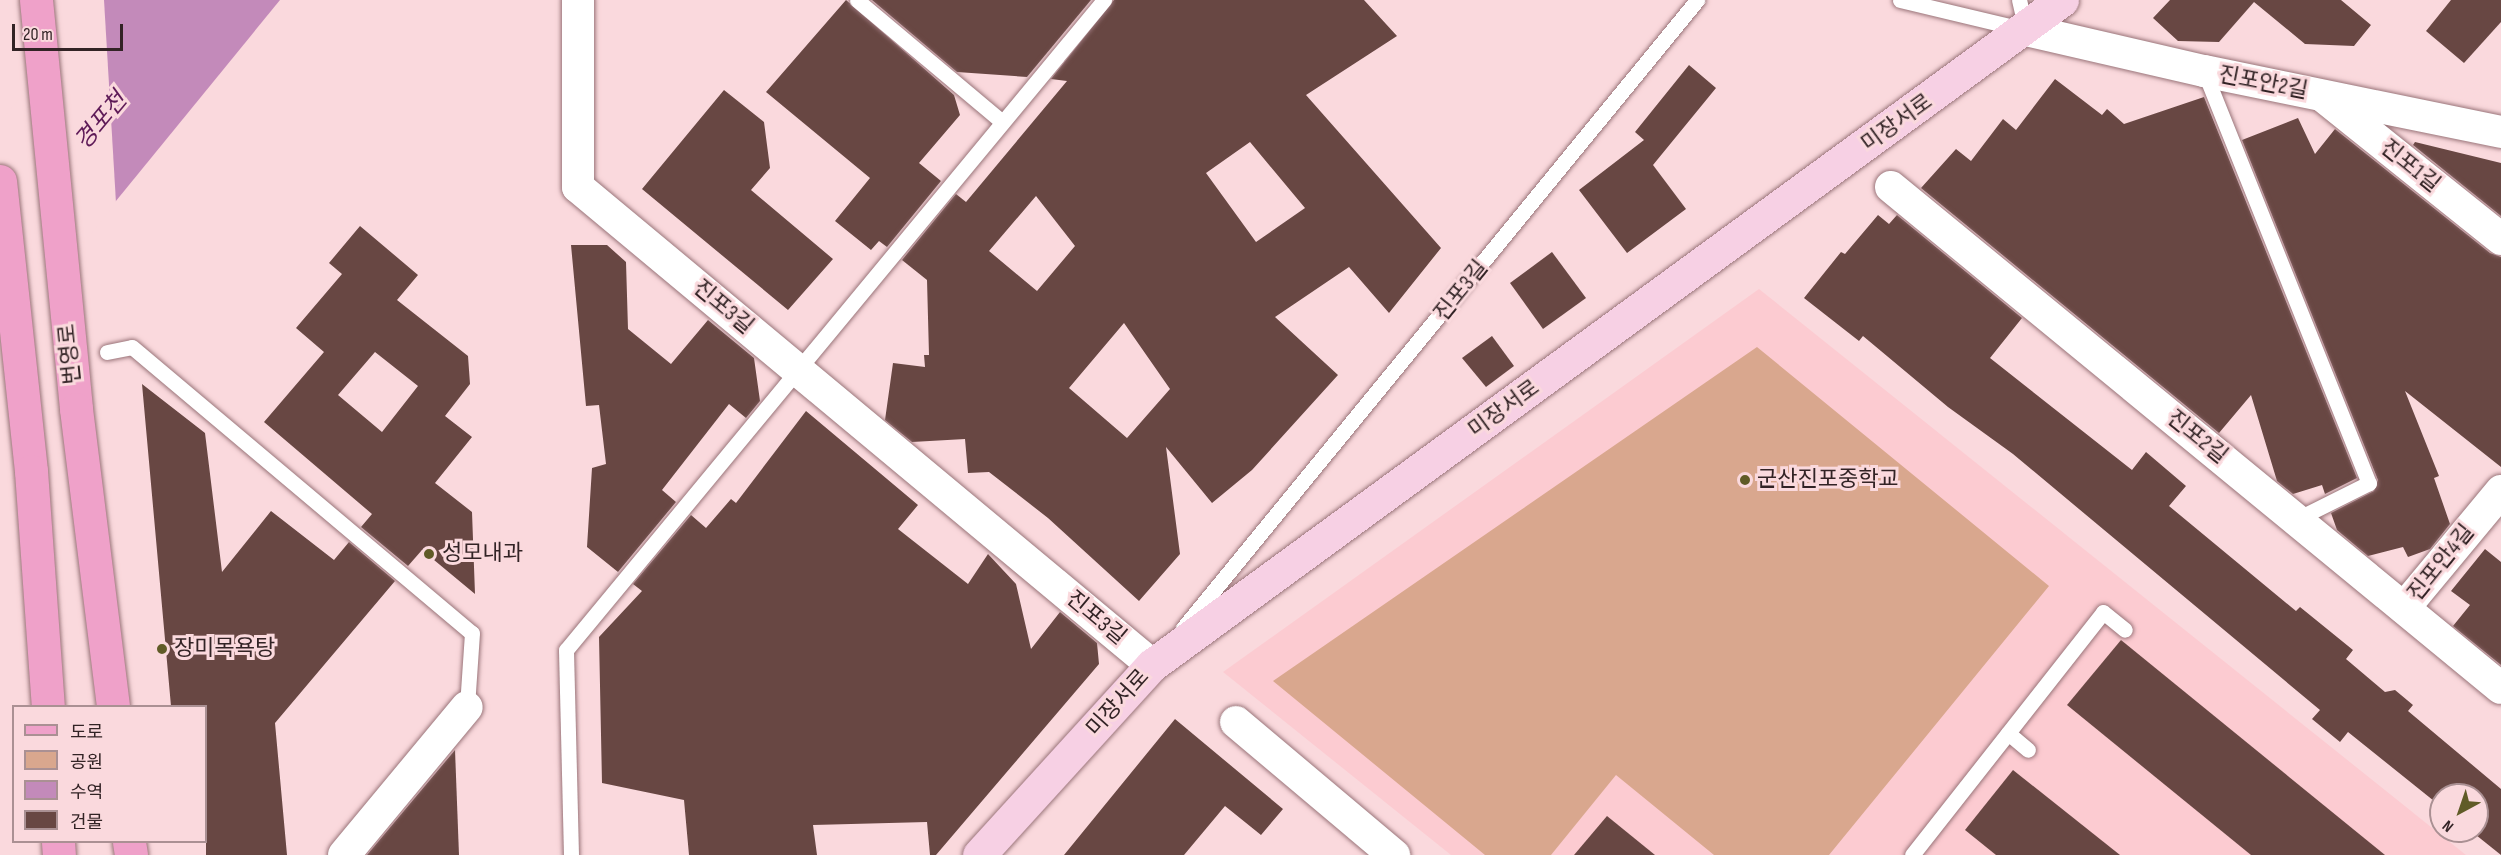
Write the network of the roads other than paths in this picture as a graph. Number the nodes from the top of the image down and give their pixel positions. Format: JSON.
{"nodes":[{"id":1,"x":36,"y":0,"type":"edge"},
{"id":2,"x":578,"y":0,"type":"edge"},
{"id":3,"x":857,"y":0,"type":"edge"},
{"id":4,"x":1104,"y":0,"type":"edge"},
{"id":5,"x":1697,"y":0,"type":"edge"},
{"id":6,"x":1900,"y":0,"type":"edge"},
{"id":7,"x":2062,"y":0,"type":"edge"},
{"id":8,"x":2022,"y":15,"type":"edge"},
{"id":9,"x":2204,"y":71,"type":"junction"},
{"id":10,"x":2320,"y":93,"type":"junction"},
{"id":11,"x":1000,"y":121,"type":"junction"},
{"id":12,"x":2501,"y":132,"type":"edge"},
{"id":13,"x":0,"y":181,"type":"edge"},
{"id":14,"x":1891,"y":187,"type":"dead end"},
{"id":15,"x":2501,"y":239,"type":"edge"},
{"id":16,"x":107,"y":352,"type":"dead end"},
{"id":17,"x":799,"y":370,"type":"junction"},
{"id":18,"x":2501,"y":490,"type":"edge"},
{"id":19,"x":2297,"y":519,"type":"junction"},
{"id":20,"x":2404,"y":608,"type":"junction"},
{"id":21,"x":2125,"y":630,"type":"dead end"},
{"id":22,"x":1152,"y":664,"type":"junction"},
{"id":23,"x":2501,"y":688,"type":"edge"},
{"id":24,"x":48,"y":705,"type":"edge"},
{"id":25,"x":113,"y":705,"type":"edge"},
{"id":26,"x":467,"y":707,"type":"joint"},
{"id":27,"x":1236,"y":722,"type":"dead end"},
{"id":28,"x":2008,"y":733,"type":"junction"},
{"id":29,"x":2028,"y":750,"type":"dead end"},
{"id":30,"x":344,"y":855,"type":"edge"},
{"id":31,"x":571,"y":855,"type":"edge"},
{"id":32,"x":979,"y":855,"type":"edge"},
{"id":33,"x":1394,"y":855,"type":"edge"},
{"id":34,"x":1912,"y":855,"type":"edge"}],
"edges":[{"from":1,"to":25,"type":"main road","name":"번영로"},
{"from":2,"to":17,"type":"street","name":"진포3길"},
{"from":3,"to":11,"type":"lane"},
{"from":4,"to":11,"type":"lane"},
{"from":5,"to":22,"type":"lane","name":"진포3길"},
{"from":6,"to":8,"type":"lane"},
{"from":7,"to":8,"type":"street","name":"미장서로"},
{"from":8,"to":9,"type":"street","name":"진포안2길"},
{"from":8,"to":22,"type":"street","name":"미장서로"},
{"from":9,"to":10,"type":"street","name":"진포안2길"},
{"from":9,"to":19,"type":"lane"},
{"from":10,"to":12,"type":"street","name":"진포안2길"},
{"from":10,"to":15,"type":"street","name":"진포1길"},
{"from":11,"to":17,"type":"lane"},
{"from":13,"to":24,"type":"main road"},
{"from":14,"to":19,"type":"street","name":"진포2길"},
{"from":16,"to":26,"type":"lane"},
{"from":17,"to":22,"type":"street","name":"진포3길"},
{"from":17,"to":31,"type":"lane"},
{"from":18,"to":20,"type":"street","name":"진포안4길"},
{"from":19,"to":20,"type":"street","name":"진포2길"},
{"from":20,"to":23,"type":"street","name":"진포2길"},
{"from":21,"to":28,"type":"lane"},
{"from":22,"to":32,"type":"street","name":"미장서로"},
{"from":26,"to":30,"type":"street"},
{"from":27,"to":33,"type":"street"},
{"from":28,"to":29,"type":"lane"},
{"from":28,"to":34,"type":"lane"}]}
